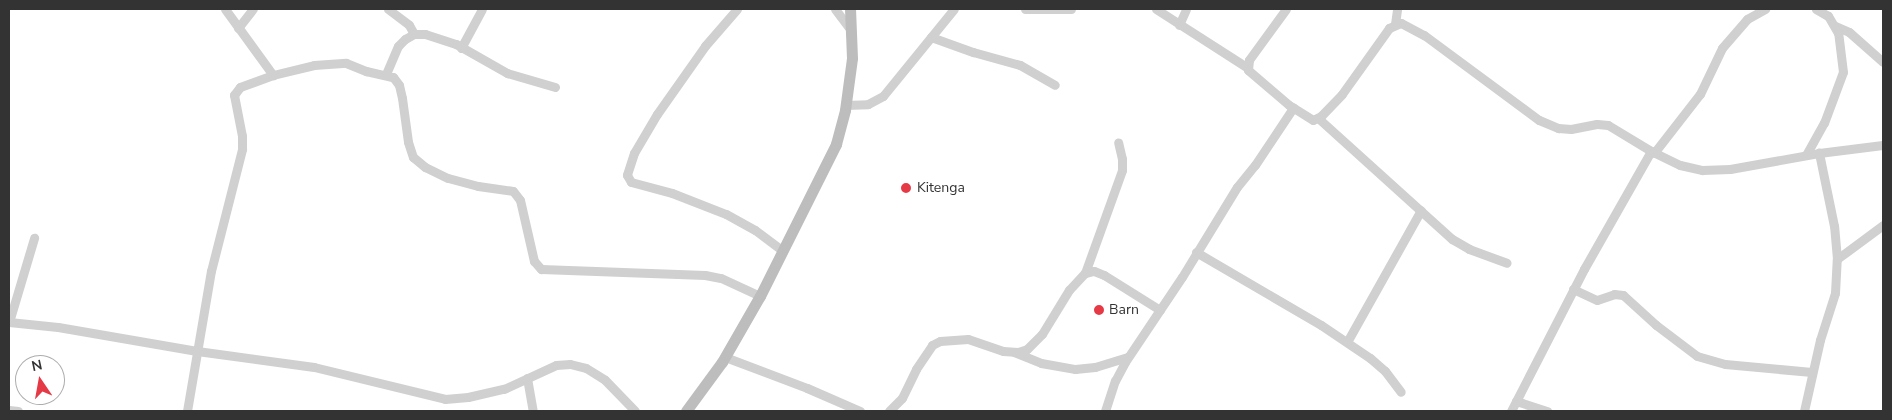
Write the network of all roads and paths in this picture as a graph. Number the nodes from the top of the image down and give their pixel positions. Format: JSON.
{"nodes":[{"id":1,"x":225,"y":9,"type":"edge"},
{"id":2,"x":254,"y":9,"type":"edge"},
{"id":3,"x":388,"y":9,"type":"edge"},
{"id":4,"x":482,"y":9,"type":"edge"},
{"id":5,"x":737,"y":9,"type":"edge"},
{"id":6,"x":834,"y":9,"type":"edge"},
{"id":7,"x":850,"y":9,"type":"edge"},
{"id":8,"x":954,"y":9,"type":"edge"},
{"id":9,"x":1026,"y":9,"type":"edge"},
{"id":10,"x":1071,"y":9,"type":"edge"},
{"id":11,"x":1156,"y":9,"type":"edge"},
{"id":12,"x":1186,"y":9,"type":"edge"},
{"id":13,"x":1286,"y":9,"type":"edge"},
{"id":14,"x":1397,"y":9,"type":"edge"},
{"id":15,"x":1765,"y":9,"type":"edge"},
{"id":16,"x":1816,"y":9,"type":"edge"},
{"id":17,"x":1395,"y":24,"type":"junction"},
{"id":18,"x":1179,"y":25,"type":"junction"},
{"id":19,"x":1834,"y":26,"type":"junction"},
{"id":20,"x":238,"y":28,"type":"junction"},
{"id":21,"x":852,"y":32,"type":"junction"},
{"id":22,"x":414,"y":34,"type":"junction"},
{"id":23,"x":931,"y":37,"type":"junction"},
{"id":24,"x":461,"y":48,"type":"junction"},
{"id":25,"x":1883,"y":62,"type":"edge"},
{"id":26,"x":1248,"y":68,"type":"junction"},
{"id":27,"x":386,"y":74,"type":"junction"},
{"id":28,"x":273,"y":75,"type":"junction"},
{"id":29,"x":1055,"y":85,"type":"dead end"},
{"id":30,"x":554,"y":88,"type":"dead end"},
{"id":31,"x":845,"y":106,"type":"junction"},
{"id":32,"x":1293,"y":108,"type":"junction"},
{"id":33,"x":1318,"y":118,"type":"junction"},
{"id":34,"x":1118,"y":142,"type":"dead end"},
{"id":35,"x":1883,"y":145,"type":"edge"},
{"id":36,"x":1652,"y":152,"type":"junction"},
{"id":37,"x":1819,"y":153,"type":"junction"},
{"id":38,"x":1806,"y":155,"type":"junction"},
{"id":39,"x":1420,"y":210,"type":"junction"},
{"id":40,"x":1883,"y":225,"type":"edge"},
{"id":41,"x":34,"y":238,"type":"dead end"},
{"id":42,"x":782,"y":250,"type":"junction"},
{"id":43,"x":1196,"y":252,"type":"junction"},
{"id":44,"x":1837,"y":259,"type":"junction"},
{"id":45,"x":1507,"y":263,"type":"dead end"},
{"id":46,"x":1085,"y":273,"type":"junction"},
{"id":47,"x":1573,"y":289,"type":"junction"},
{"id":48,"x":760,"y":296,"type":"junction"},
{"id":49,"x":1160,"y":310,"type":"junction"},
{"id":50,"x":9,"y":322,"type":"edge"},
{"id":51,"x":1347,"y":342,"type":"junction"},
{"id":52,"x":197,"y":351,"type":"junction"},
{"id":53,"x":1011,"y":351,"type":"junction"},
{"id":54,"x":725,"y":357,"type":"junction"},
{"id":55,"x":1128,"y":357,"type":"junction"},
{"id":56,"x":1812,"y":372,"type":"junction"},
{"id":57,"x":527,"y":378,"type":"junction"},
{"id":58,"x":1402,"y":392,"type":"dead end"},
{"id":59,"x":1516,"y":401,"type":"junction"},
{"id":60,"x":9,"y":410,"type":"edge"},
{"id":61,"x":18,"y":411,"type":"edge"},
{"id":62,"x":187,"y":411,"type":"edge"},
{"id":63,"x":533,"y":411,"type":"edge"},
{"id":64,"x":635,"y":411,"type":"edge"},
{"id":65,"x":686,"y":411,"type":"edge"},
{"id":66,"x":860,"y":411,"type":"edge"},
{"id":67,"x":889,"y":411,"type":"edge"},
{"id":68,"x":1105,"y":411,"type":"edge"},
{"id":69,"x":1511,"y":411,"type":"edge"},
{"id":70,"x":1547,"y":411,"type":"edge"},
{"id":71,"x":1804,"y":411,"type":"edge"}],
"edges":[{"from":1,"to":20,"type":"street"},
{"from":2,"to":20,"type":"street"},
{"from":3,"to":22,"type":"street"},
{"from":4,"to":24,"type":"street"},
{"from":5,"to":42,"type":"street"},
{"from":6,"to":21,"type":"street"},
{"from":7,"to":21,"type":"main road"},
{"from":8,"to":23,"type":"street"},
{"from":9,"to":10,"type":"street"},
{"from":11,"to":18,"type":"street"},
{"from":12,"to":18,"type":"street"},
{"from":13,"to":26,"type":"street"},
{"from":14,"to":17,"type":"street"},
{"from":15,"to":36,"type":"street"},
{"from":16,"to":19,"type":"street"},
{"from":17,"to":33,"type":"street"},
{"from":17,"to":36,"type":"street"},
{"from":18,"to":26,"type":"street"},
{"from":19,"to":25,"type":"street"},
{"from":19,"to":38,"type":"street"},
{"from":20,"to":28,"type":"street"},
{"from":21,"to":31,"type":"main road"},
{"from":22,"to":24,"type":"street"},
{"from":22,"to":27,"type":"street"},
{"from":23,"to":29,"type":"street"},
{"from":23,"to":31,"type":"street"},
{"from":24,"to":30,"type":"street"},
{"from":26,"to":32,"type":"street"},
{"from":27,"to":28,"type":"street"},
{"from":27,"to":48,"type":"street"},
{"from":28,"to":52,"type":"street"},
{"from":31,"to":42,"type":"main road"},
{"from":32,"to":33,"type":"street"},
{"from":32,"to":43,"type":"street"},
{"from":33,"to":39,"type":"street"},
{"from":34,"to":46,"type":"street"},
{"from":35,"to":37,"type":"street"},
{"from":36,"to":38,"type":"street"},
{"from":36,"to":47,"type":"street"},
{"from":37,"to":38,"type":"street"},
{"from":37,"to":44,"type":"street"},
{"from":39,"to":45,"type":"street"},
{"from":39,"to":51,"type":"street"},
{"from":40,"to":44,"type":"street"},
{"from":41,"to":50,"type":"street"},
{"from":42,"to":48,"type":"main road"},
{"from":43,"to":49,"type":"street"},
{"from":43,"to":51,"type":"street"},
{"from":44,"to":56,"type":"street"},
{"from":46,"to":49,"type":"street"},
{"from":46,"to":53,"type":"street"},
{"from":47,"to":56,"type":"street"},
{"from":47,"to":59,"type":"street"},
{"from":48,"to":54,"type":"main road"},
{"from":49,"to":55,"type":"street"},
{"from":50,"to":52,"type":"street"},
{"from":51,"to":58,"type":"street"},
{"from":52,"to":57,"type":"street"},
{"from":52,"to":62,"type":"street"},
{"from":53,"to":55,"type":"street"},
{"from":53,"to":67,"type":"street"},
{"from":54,"to":65,"type":"main road"},
{"from":54,"to":66,"type":"street"},
{"from":55,"to":68,"type":"street"},
{"from":56,"to":71,"type":"street"},
{"from":57,"to":63,"type":"street"},
{"from":57,"to":64,"type":"street"},
{"from":59,"to":69,"type":"street"},
{"from":59,"to":70,"type":"street"},
{"from":60,"to":61,"type":"street"}]}
